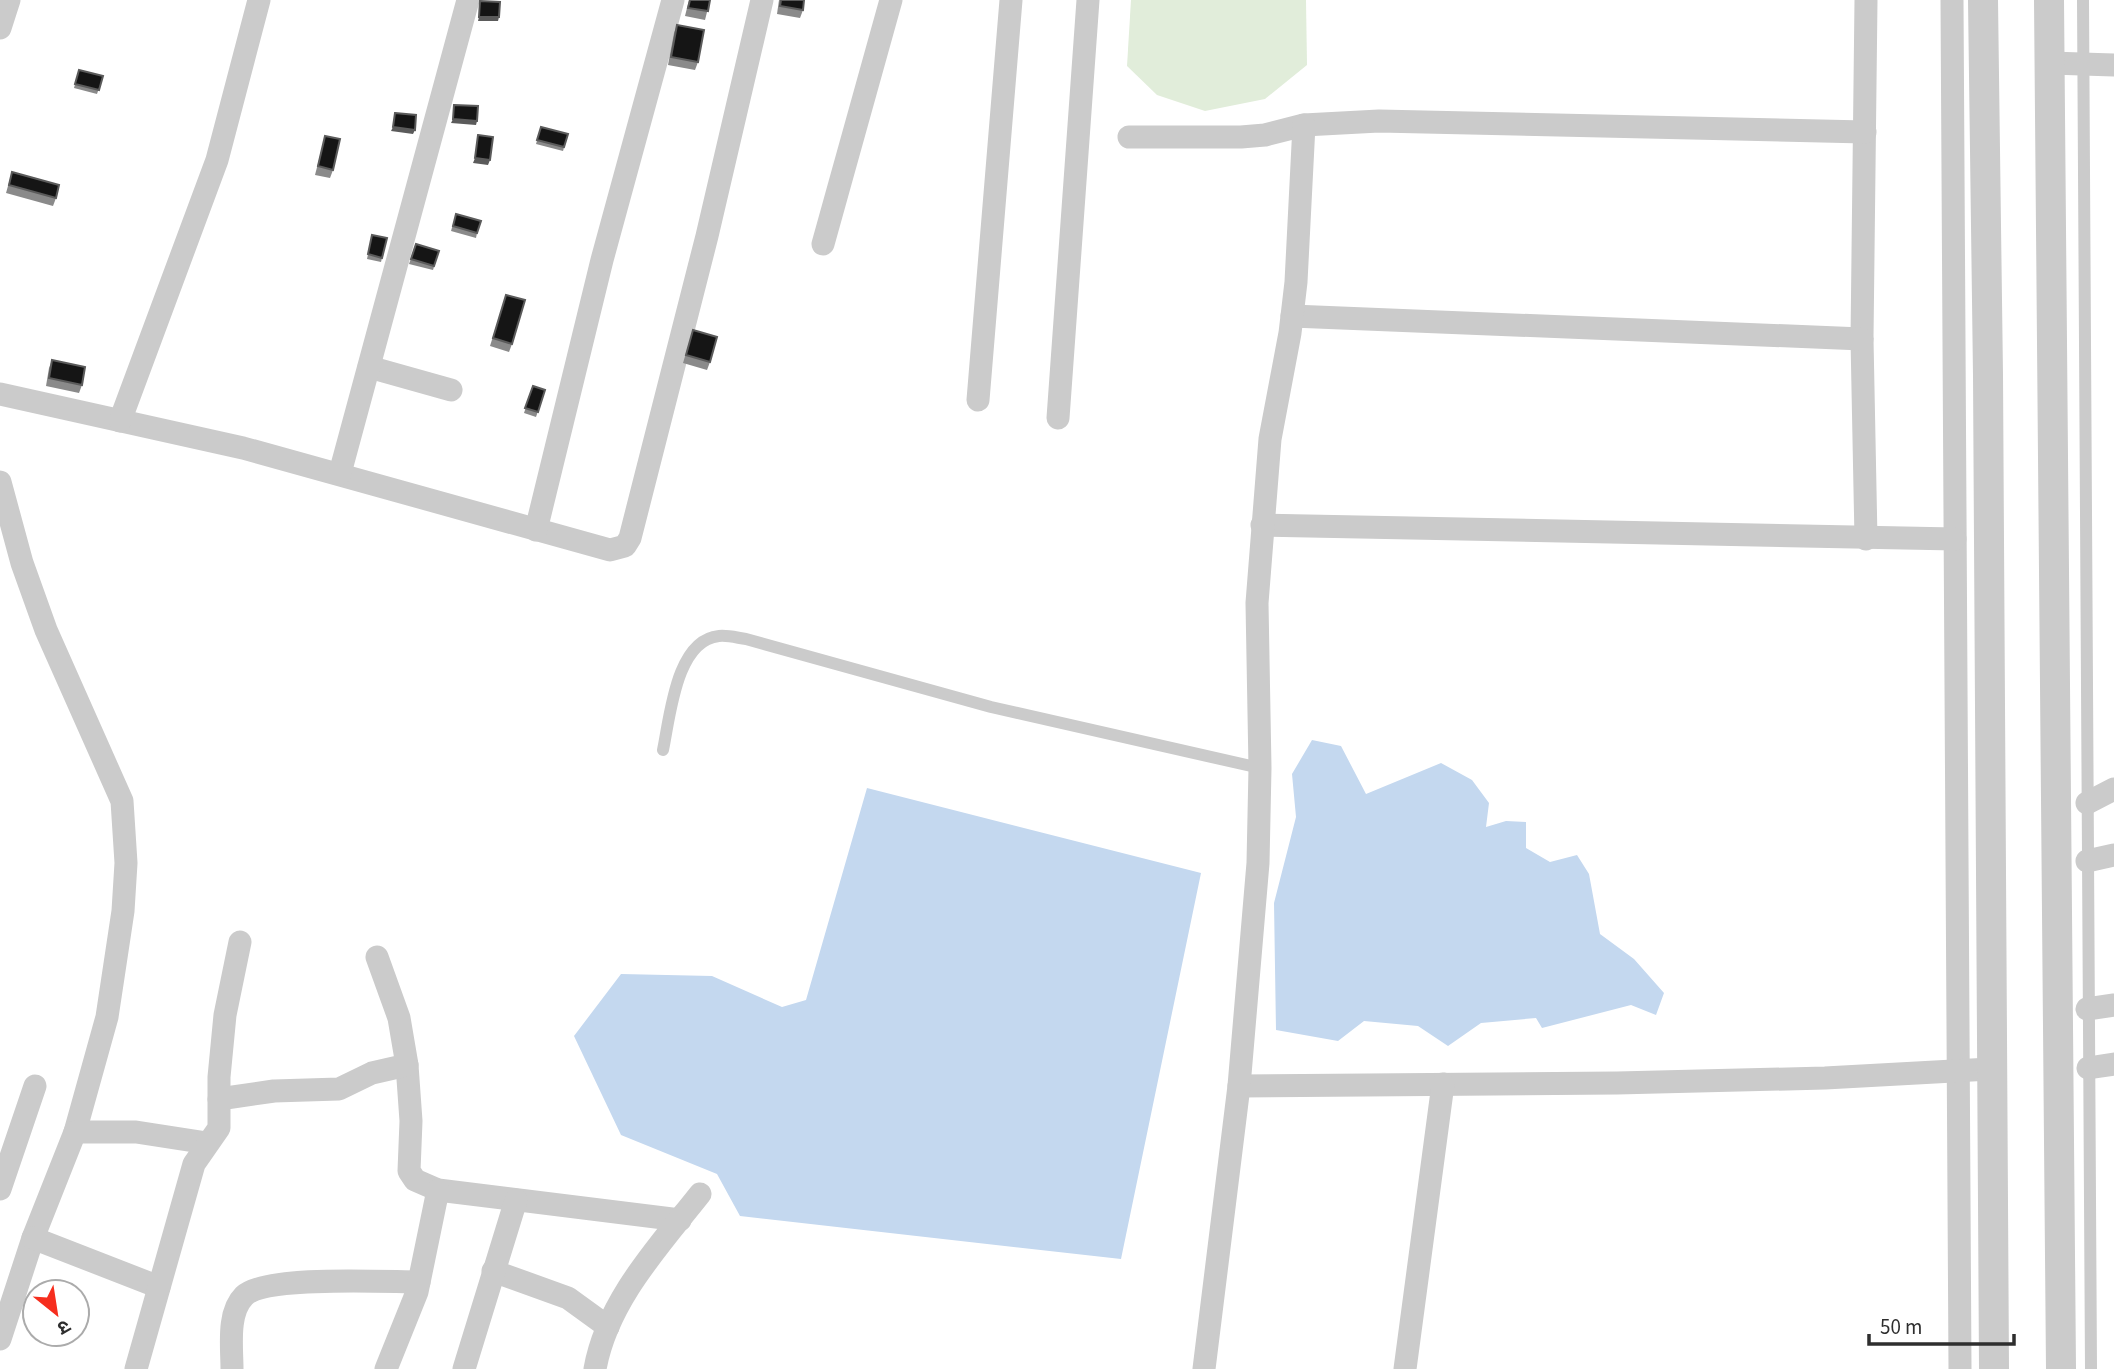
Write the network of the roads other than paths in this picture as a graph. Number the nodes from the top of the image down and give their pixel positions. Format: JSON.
{"nodes":[{"id":1,"x":9,"y":0,"type":"edge"},
{"id":2,"x":259,"y":0,"type":"edge"},
{"id":3,"x":468,"y":0,"type":"edge"},
{"id":4,"x":673,"y":0,"type":"edge"},
{"id":5,"x":762,"y":0,"type":"edge"},
{"id":6,"x":891,"y":0,"type":"edge"},
{"id":7,"x":1011,"y":0,"type":"edge"},
{"id":8,"x":1088,"y":0,"type":"edge"},
{"id":9,"x":1866,"y":0,"type":"edge"},
{"id":10,"x":1952,"y":0,"type":"edge"},
{"id":11,"x":1983,"y":0,"type":"edge"},
{"id":12,"x":2049,"y":0,"type":"edge"},
{"id":13,"x":2083,"y":0,"type":"edge"},
{"id":14,"x":0,"y":28,"type":"edge"},
{"id":15,"x":2050,"y":63,"type":"junction"},
{"id":16,"x":2084,"y":64,"type":"junction"},
{"id":17,"x":2114,"y":65,"type":"edge"},
{"id":18,"x":1304,"y":125,"type":"junction"},
{"id":19,"x":1864,"y":132,"type":"junction"},
{"id":20,"x":1129,"y":137,"type":"dead end"},
{"id":21,"x":823,"y":244,"type":"dead end"},
{"id":22,"x":1292,"y":316,"type":"junction"},
{"id":23,"x":1862,"y":339,"type":"junction"},
{"id":24,"x":369,"y":367,"type":"junction"},
{"id":25,"x":451,"y":390,"type":"dead end"},
{"id":26,"x":0,"y":394,"type":"edge"},
{"id":27,"x":978,"y":400,"type":"dead end"},
{"id":28,"x":1058,"y":418,"type":"dead end"},
{"id":29,"x":120,"y":421,"type":"junction"},
{"id":30,"x":340,"y":473,"type":"junction"},
{"id":31,"x":0,"y":482,"type":"edge"},
{"id":32,"x":1262,"y":525,"type":"junction"},
{"id":33,"x":536,"y":530,"type":"junction"},
{"id":34,"x":1866,"y":539,"type":"junction"},
{"id":35,"x":1955,"y":539,"type":"junction"},
{"id":36,"x":663,"y":750,"type":"dead end"},
{"id":37,"x":1260,"y":768,"type":"junction"},
{"id":38,"x":2114,"y":789,"type":"edge"},
{"id":39,"x":2087,"y":803,"type":"junction"},
{"id":40,"x":2114,"y":855,"type":"edge"},
{"id":41,"x":2087,"y":861,"type":"junction"},
{"id":42,"x":240,"y":943,"type":"dead end"},
{"id":43,"x":377,"y":957,"type":"dead end"},
{"id":44,"x":2114,"y":1005,"type":"edge"},
{"id":45,"x":2087,"y":1009,"type":"junction"},
{"id":46,"x":2114,"y":1064,"type":"edge"},
{"id":47,"x":407,"y":1065,"type":"junction"},
{"id":48,"x":2088,"y":1068,"type":"junction"},
{"id":49,"x":1990,"y":1069,"type":"junction"},
{"id":50,"x":1956,"y":1070,"type":"junction"},
{"id":51,"x":1443,"y":1084,"type":"junction"},
{"id":52,"x":35,"y":1086,"type":"dead end"},
{"id":53,"x":1239,"y":1086,"type":"junction"},
{"id":54,"x":219,"y":1099,"type":"junction"},
{"id":55,"x":75,"y":1132,"type":"junction"},
{"id":56,"x":207,"y":1143,"type":"junction"},
{"id":57,"x":0,"y":1189,"type":"edge"},
{"id":58,"x":438,"y":1190,"type":"junction"},
{"id":59,"x":701,"y":1194,"type":"dead end"},
{"id":60,"x":516,"y":1200,"type":"junction"},
{"id":61,"x":680,"y":1220,"type":"junction"},
{"id":62,"x":33,"y":1238,"type":"junction"},
{"id":63,"x":493,"y":1271,"type":"junction"},
{"id":64,"x":10,"y":1275,"type":"edge"},
{"id":65,"x":419,"y":1282,"type":"junction"},
{"id":66,"x":159,"y":1287,"type":"junction"},
{"id":67,"x":608,"y":1327,"type":"junction"},
{"id":68,"x":0,"y":1339,"type":"edge"},
{"id":69,"x":136,"y":1369,"type":"edge"},
{"id":70,"x":232,"y":1369,"type":"edge"},
{"id":71,"x":386,"y":1369,"type":"edge"},
{"id":72,"x":464,"y":1369,"type":"edge"},
{"id":73,"x":595,"y":1369,"type":"edge"},
{"id":74,"x":1204,"y":1369,"type":"edge"},
{"id":75,"x":1405,"y":1369,"type":"edge"},
{"id":76,"x":1960,"y":1369,"type":"edge"},
{"id":77,"x":1994,"y":1369,"type":"edge"},
{"id":78,"x":2061,"y":1369,"type":"edge"},
{"id":79,"x":2091,"y":1369,"type":"edge"}],
"edges":[{"from":1,"to":14,"type":"street"},
{"from":2,"to":29,"type":"street"},
{"from":3,"to":24,"type":"street"},
{"from":4,"to":33,"type":"street"},
{"from":5,"to":33,"type":"street"},
{"from":6,"to":21,"type":"street"},
{"from":7,"to":27,"type":"street"},
{"from":8,"to":28,"type":"street"},
{"from":9,"to":19,"type":"street"},
{"from":10,"to":35,"type":"street"},
{"from":11,"to":49,"type":"street"},
{"from":12,"to":15,"type":"street"},
{"from":13,"to":16,"type":"lane"},
{"from":15,"to":16,"type":"street"},
{"from":15,"to":78,"type":"street"},
{"from":16,"to":17,"type":"street"},
{"from":16,"to":39,"type":"lane"},
{"from":18,"to":19,"type":"street"},
{"from":18,"to":20,"type":"street"},
{"from":18,"to":22,"type":"street"},
{"from":19,"to":23,"type":"street"},
{"from":22,"to":23,"type":"street"},
{"from":22,"to":32,"type":"street"},
{"from":23,"to":34,"type":"street"},
{"from":24,"to":25,"type":"street"},
{"from":24,"to":30,"type":"street"},
{"from":26,"to":29,"type":"street"},
{"from":29,"to":30,"type":"street"},
{"from":30,"to":33,"type":"street"},
{"from":31,"to":55,"type":"street"},
{"from":32,"to":34,"type":"street"},
{"from":32,"to":37,"type":"street"},
{"from":34,"to":35,"type":"street"},
{"from":35,"to":50,"type":"street"},
{"from":36,"to":37,"type":"lane"},
{"from":37,"to":53,"type":"street"},
{"from":38,"to":39,"type":"street"},
{"from":39,"to":41,"type":"lane"},
{"from":40,"to":41,"type":"street"},
{"from":41,"to":45,"type":"lane"},
{"from":42,"to":54,"type":"street"},
{"from":43,"to":47,"type":"street"},
{"from":44,"to":45,"type":"street"},
{"from":45,"to":48,"type":"lane"},
{"from":46,"to":48,"type":"street"},
{"from":47,"to":54,"type":"street"},
{"from":47,"to":58,"type":"street"},
{"from":48,"to":79,"type":"lane"},
{"from":49,"to":50,"type":"street"},
{"from":49,"to":77,"type":"street"},
{"from":50,"to":51,"type":"street"},
{"from":50,"to":76,"type":"street"},
{"from":51,"to":53,"type":"street"},
{"from":51,"to":75,"type":"street"},
{"from":52,"to":57,"type":"street"},
{"from":53,"to":74,"type":"street"},
{"from":54,"to":56,"type":"street"},
{"from":55,"to":56,"type":"street"},
{"from":55,"to":62,"type":"street"},
{"from":56,"to":66,"type":"street"},
{"from":58,"to":60,"type":"street"},
{"from":58,"to":65,"type":"street"},
{"from":59,"to":61,"type":"street"},
{"from":60,"to":61,"type":"street"},
{"from":60,"to":63,"type":"street"},
{"from":61,"to":67,"type":"street"},
{"from":62,"to":64,"type":"street"},
{"from":62,"to":66,"type":"street"},
{"from":63,"to":67,"type":"street"},
{"from":63,"to":72,"type":"street"},
{"from":64,"to":68,"type":"street"},
{"from":65,"to":70,"type":"street"},
{"from":65,"to":71,"type":"street"},
{"from":66,"to":69,"type":"street"},
{"from":67,"to":73,"type":"street"}]}
